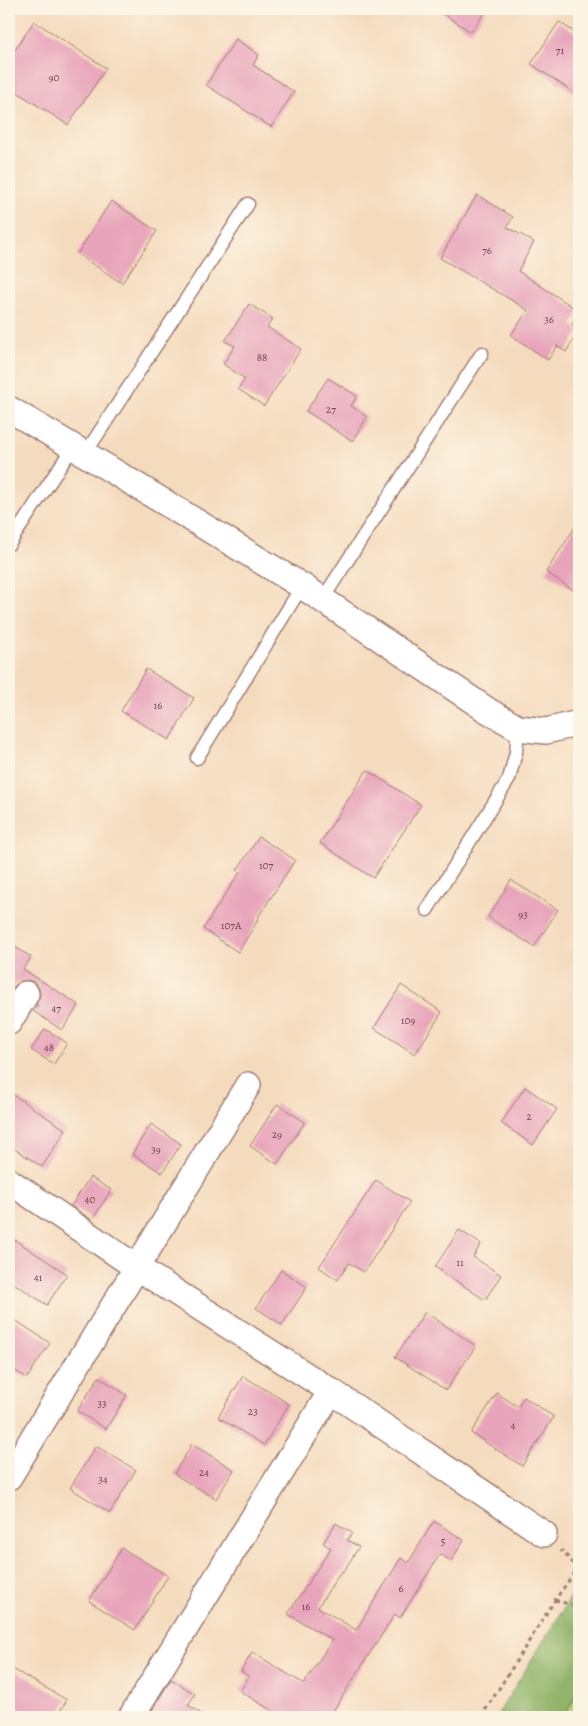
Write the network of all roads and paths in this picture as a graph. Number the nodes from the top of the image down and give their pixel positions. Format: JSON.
{"nodes":[{"id":1,"x":248,"y":204,"type":"dead end"},
{"id":2,"x":482,"y":353,"type":"dead end"},
{"id":3,"x":9,"y":409,"type":"edge"},
{"id":4,"x":79,"y":450,"type":"junction"},
{"id":5,"x":9,"y":544,"type":"edge"},
{"id":6,"x":302,"y":586,"type":"junction"},
{"id":7,"x":322,"y":600,"type":"junction"},
{"id":8,"x":579,"y":722,"type":"edge"},
{"id":9,"x":518,"y":728,"type":"junction"},
{"id":10,"x":197,"y":758,"type":"dead end"},
{"id":11,"x":427,"y":910,"type":"dead end"},
{"id":12,"x":26,"y":994,"type":"dead end"},
{"id":13,"x":9,"y":1022,"type":"edge"},
{"id":14,"x":248,"y":1085,"type":"dead end"},
{"id":15,"x":9,"y":1181,"type":"edge"},
{"id":16,"x":136,"y":1267,"type":"junction"},
{"id":17,"x":331,"y":1391,"type":"junction"},
{"id":18,"x":9,"y":1477,"type":"edge"},
{"id":19,"x":544,"y":1534,"type":"joint"},
{"id":20,"x":578,"y":1567,"type":"edge"},
{"id":21,"x":555,"y":1600,"type":"junction"},
{"id":22,"x":579,"y":1607,"type":"edge"},
{"id":23,"x":130,"y":1717,"type":"edge"},
{"id":24,"x":481,"y":1717,"type":"edge"}],
"edges":[{"from":1,"to":4,"type":"lane"},
{"from":2,"to":7,"type":"lane"},
{"from":3,"to":4,"type":"street"},
{"from":4,"to":5,"type":"lane"},
{"from":4,"to":6,"type":"street"},
{"from":6,"to":7,"type":"street"},
{"from":6,"to":10,"type":"lane"},
{"from":7,"to":9,"type":"street"},
{"from":8,"to":9,"type":"street"},
{"from":9,"to":11,"type":"lane"},
{"from":12,"to":13,"type":"street"},
{"from":14,"to":16,"type":"street"},
{"from":15,"to":16,"type":"street"},
{"from":16,"to":17,"type":"street"},
{"from":16,"to":18,"type":"street"},
{"from":17,"to":19,"type":"street"},
{"from":17,"to":23,"type":"street"},
{"from":19,"to":20,"type":"path"},
{"from":20,"to":21,"type":"path"},
{"from":21,"to":22,"type":"path"},
{"from":21,"to":24,"type":"path"}]}
